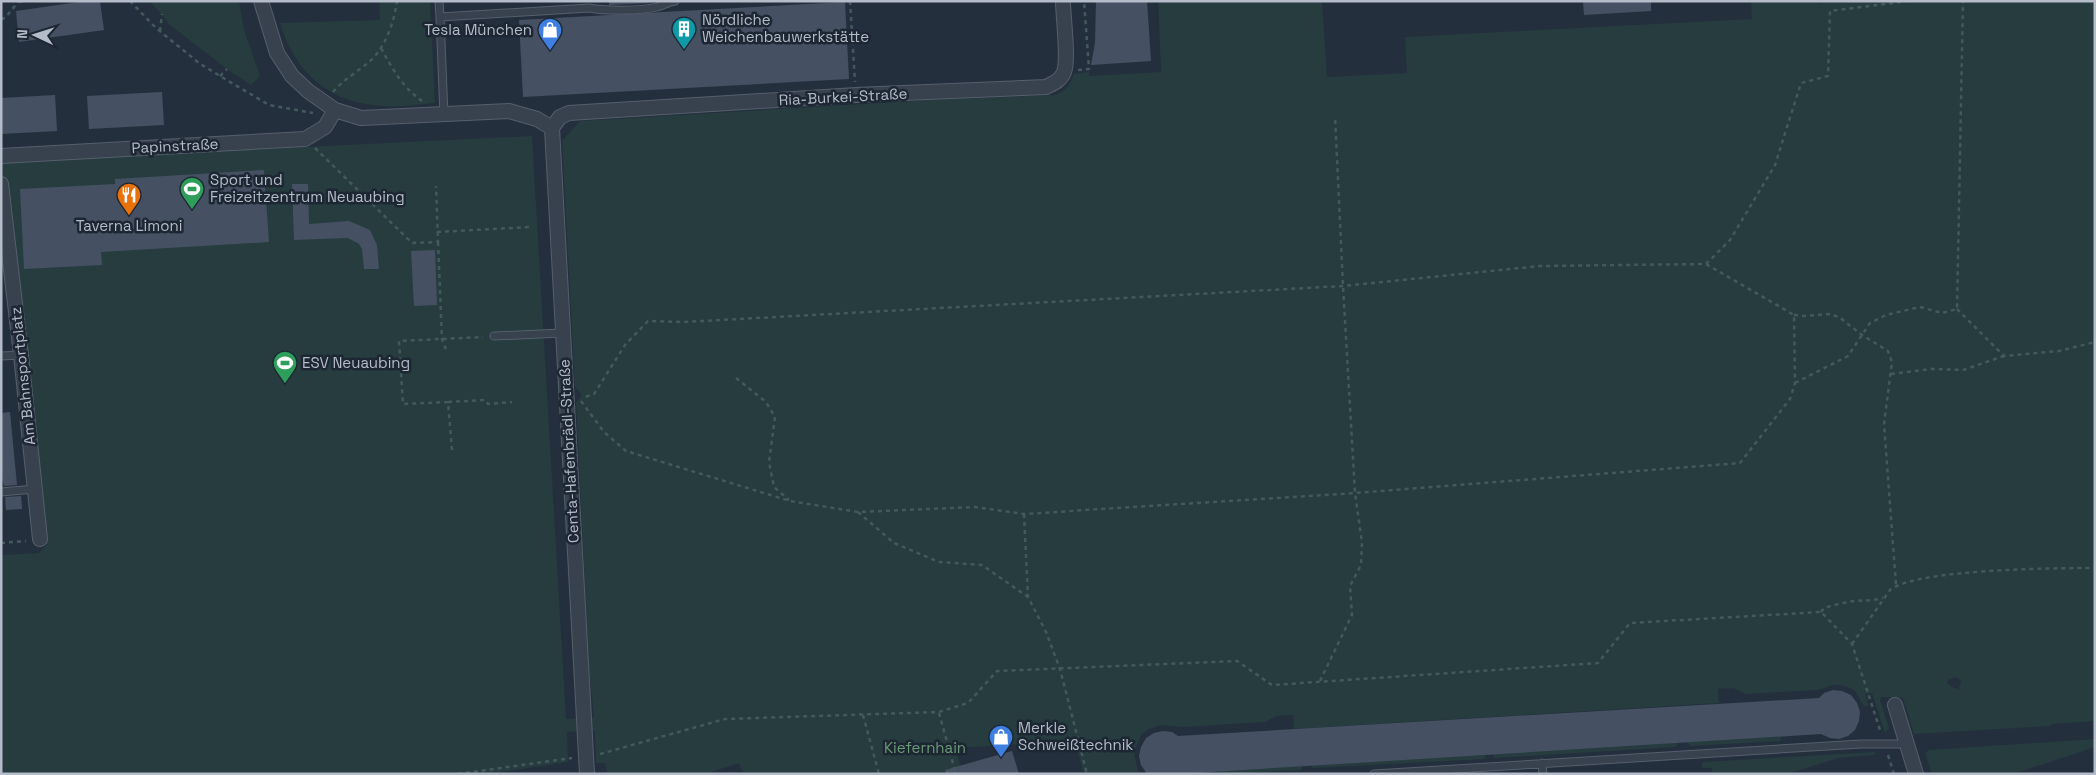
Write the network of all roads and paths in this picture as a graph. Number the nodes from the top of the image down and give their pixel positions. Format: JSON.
{"nodes":[{"id":1,"x":28,"y":1,"type":"edge"},
{"id":2,"x":130,"y":1,"type":"edge"},
{"id":3,"x":261,"y":1,"type":"edge"},
{"id":4,"x":397,"y":1,"type":"edge"},
{"id":5,"x":439,"y":1,"type":"edge"},
{"id":6,"x":675,"y":1,"type":"edge"},
{"id":7,"x":850,"y":1,"type":"edge"},
{"id":8,"x":1063,"y":1,"type":"edge"},
{"id":9,"x":1084,"y":1,"type":"edge"},
{"id":10,"x":1908,"y":1,"type":"edge"},
{"id":11,"x":1962,"y":1,"type":"edge"},
{"id":12,"x":19,"y":2,"type":"edge"},
{"id":13,"x":162,"y":14,"type":"dead end"},
{"id":14,"x":440,"y":17,"type":"junction"},
{"id":15,"x":1,"y":19,"type":"edge"},
{"id":16,"x":160,"y":32,"type":"junction"},
{"id":17,"x":380,"y":48,"type":"junction"},
{"id":18,"x":227,"y":70,"type":"dead end"},
{"id":19,"x":1064,"y":72,"type":"junction"},
{"id":20,"x":220,"y":76,"type":"junction"},
{"id":21,"x":856,"y":95,"type":"junction"},
{"id":22,"x":330,"y":109,"type":"junction"},
{"id":23,"x":444,"y":115,"type":"junction"},
{"id":24,"x":1336,"y":116,"type":"dead end"},
{"id":25,"x":552,"y":128,"type":"junction"},
{"id":26,"x":305,"y":139,"type":"junction"},
{"id":27,"x":1,"y":156,"type":"edge"},
{"id":28,"x":1,"y":184,"type":"edge"},
{"id":29,"x":436,"y":186,"type":"dead end"},
{"id":30,"x":530,"y":227,"type":"dead end"},
{"id":31,"x":437,"y":232,"type":"junction"},
{"id":32,"x":5,"y":242,"type":"edge"},
{"id":33,"x":438,"y":242,"type":"junction"},
{"id":34,"x":1706,"y":264,"type":"junction"},
{"id":35,"x":1343,"y":286,"type":"junction"},
{"id":36,"x":1957,"y":309,"type":"junction"},
{"id":37,"x":1794,"y":315,"type":"junction"},
{"id":38,"x":562,"y":334,"type":"junction"},
{"id":39,"x":1862,"y":334,"type":"junction"},
{"id":40,"x":494,"y":336,"type":"joint"},
{"id":41,"x":442,"y":339,"type":"junction"},
{"id":42,"x":2095,"y":342,"type":"edge"},
{"id":43,"x":447,"y":352,"type":"dead end"},
{"id":44,"x":22,"y":355,"type":"junction"},
{"id":45,"x":1,"y":356,"type":"edge"},
{"id":46,"x":2004,"y":356,"type":"junction"},
{"id":47,"x":1891,"y":374,"type":"junction"},
{"id":48,"x":736,"y":378,"type":"dead end"},
{"id":49,"x":1795,"y":384,"type":"junction"},
{"id":50,"x":448,"y":402,"type":"junction"},
{"id":51,"x":512,"y":402,"type":"dead end"},
{"id":52,"x":452,"y":450,"type":"dead end"},
{"id":53,"x":35,"y":489,"type":"junction"},
{"id":54,"x":1,"y":492,"type":"edge"},
{"id":55,"x":1355,"y":493,"type":"junction"},
{"id":56,"x":790,"y":501,"type":"junction"},
{"id":57,"x":858,"y":512,"type":"junction"},
{"id":58,"x":1024,"y":514,"type":"junction"},
{"id":59,"x":40,"y":539,"type":"joint"},
{"id":60,"x":1,"y":543,"type":"edge"},
{"id":61,"x":2095,"y":568,"type":"edge"},
{"id":62,"x":1896,"y":585,"type":"junction"},
{"id":63,"x":1028,"y":597,"type":"junction"},
{"id":64,"x":1885,"y":597,"type":"junction"},
{"id":65,"x":1821,"y":612,"type":"junction"},
{"id":66,"x":1852,"y":644,"type":"junction"},
{"id":67,"x":1060,"y":669,"type":"junction"},
{"id":68,"x":1320,"y":682,"type":"junction"},
{"id":69,"x":1895,"y":705,"type":"dead end"},
{"id":70,"x":939,"y":712,"type":"junction"},
{"id":71,"x":862,"y":714,"type":"junction"},
{"id":72,"x":1885,"y":744,"type":"junction"},
{"id":73,"x":1908,"y":744,"type":"junction"},
{"id":74,"x":579,"y":757,"type":"junction"},
{"id":75,"x":1542,"y":763,"type":"junction"},
{"id":76,"x":458,"y":774,"type":"edge"},
{"id":77,"x":587,"y":774,"type":"edge"},
{"id":78,"x":879,"y":774,"type":"edge"},
{"id":79,"x":956,"y":774,"type":"edge"},
{"id":80,"x":1087,"y":774,"type":"edge"},
{"id":81,"x":1374,"y":774,"type":"edge"},
{"id":82,"x":1543,"y":774,"type":"edge"},
{"id":83,"x":1894,"y":774,"type":"edge"},
{"id":84,"x":1916,"y":774,"type":"edge"}],
"edges":[{"from":1,"to":12,"type":"path"},
{"from":2,"to":16,"type":"path"},
{"from":3,"to":22,"type":"street"},
{"from":4,"to":17,"type":"path"},
{"from":5,"to":14,"type":"lane"},
{"from":6,"to":14,"type":"lane"},
{"from":7,"to":21,"type":"path"},
{"from":8,"to":19,"type":"street"},
{"from":9,"to":19,"type":"path"},
{"from":10,"to":34,"type":"path"},
{"from":11,"to":36,"type":"path"},
{"from":12,"to":15,"type":"path"},
{"from":13,"to":16,"type":"path"},
{"from":14,"to":23,"type":"lane"},
{"from":16,"to":20,"type":"path"},
{"from":17,"to":22,"type":"path"},
{"from":17,"to":23,"type":"path"},
{"from":18,"to":20,"type":"path"},
{"from":19,"to":21,"type":"street","name":"Ria-Burkei-Straße"},
{"from":20,"to":22,"type":"path"},
{"from":21,"to":25,"type":"street","name":"Ria-Burkei-Straße"},
{"from":22,"to":23,"type":"street"},
{"from":22,"to":26,"type":"street","name":"Papinstraße"},
{"from":23,"to":25,"type":"street"},
{"from":24,"to":35,"type":"path"},
{"from":25,"to":38,"type":"street","name":"Centa-Hafenbrädl-Straße"},
{"from":26,"to":27,"type":"street","name":"Papinstraße"},
{"from":26,"to":33,"type":"path"},
{"from":28,"to":32,"type":"street","name":"Am Bahnsportplatz"},
{"from":29,"to":31,"type":"path"},
{"from":30,"to":31,"type":"path"},
{"from":31,"to":33,"type":"path"},
{"from":32,"to":44,"type":"street","name":"Am Bahnsportplatz"},
{"from":33,"to":41,"type":"path"},
{"from":34,"to":35,"type":"path"},
{"from":34,"to":37,"type":"path"},
{"from":35,"to":55,"type":"path"},
{"from":35,"to":56,"type":"path"},
{"from":36,"to":39,"type":"path"},
{"from":36,"to":46,"type":"path"},
{"from":37,"to":39,"type":"path"},
{"from":37,"to":49,"type":"path"},
{"from":38,"to":40,"type":"lane"},
{"from":38,"to":74,"type":"street","name":"Centa-Hafenbrädl-Straße"},
{"from":39,"to":47,"type":"path"},
{"from":39,"to":49,"type":"path"},
{"from":40,"to":41,"type":"path"},
{"from":41,"to":43,"type":"path"},
{"from":41,"to":50,"type":"path"},
{"from":42,"to":46,"type":"path"},
{"from":44,"to":45,"type":"lane"},
{"from":44,"to":53,"type":"street","name":"Am Bahnsportplatz"},
{"from":46,"to":47,"type":"path"},
{"from":47,"to":62,"type":"path"},
{"from":48,"to":56,"type":"path"},
{"from":49,"to":55,"type":"path"},
{"from":50,"to":51,"type":"path"},
{"from":50,"to":52,"type":"path"},
{"from":53,"to":54,"type":"lane"},
{"from":53,"to":59,"type":"street","name":"Am Bahnsportplatz"},
{"from":55,"to":58,"type":"path"},
{"from":55,"to":68,"type":"path"},
{"from":56,"to":57,"type":"path"},
{"from":57,"to":58,"type":"path"},
{"from":57,"to":63,"type":"path"},
{"from":58,"to":63,"type":"path"},
{"from":59,"to":60,"type":"path"},
{"from":61,"to":62,"type":"path"},
{"from":62,"to":64,"type":"path"},
{"from":63,"to":67,"type":"path"},
{"from":64,"to":65,"type":"path"},
{"from":64,"to":66,"type":"path"},
{"from":65,"to":66,"type":"path"},
{"from":65,"to":68,"type":"path"},
{"from":66,"to":72,"type":"path"},
{"from":67,"to":68,"type":"path"},
{"from":67,"to":70,"type":"path"},
{"from":67,"to":80,"type":"path"},
{"from":69,"to":73,"type":"street"},
{"from":70,"to":71,"type":"path"},
{"from":70,"to":79,"type":"path"},
{"from":71,"to":74,"type":"path"},
{"from":71,"to":78,"type":"path"},
{"from":72,"to":73,"type":"lane"},
{"from":72,"to":75,"type":"lane"},
{"from":72,"to":83,"type":"path"},
{"from":73,"to":84,"type":"street"},
{"from":74,"to":76,"type":"path"},
{"from":74,"to":77,"type":"street","name":"Centa-Hafenbrädl-Straße"},
{"from":75,"to":81,"type":"lane"},
{"from":75,"to":82,"type":"lane"}]}
